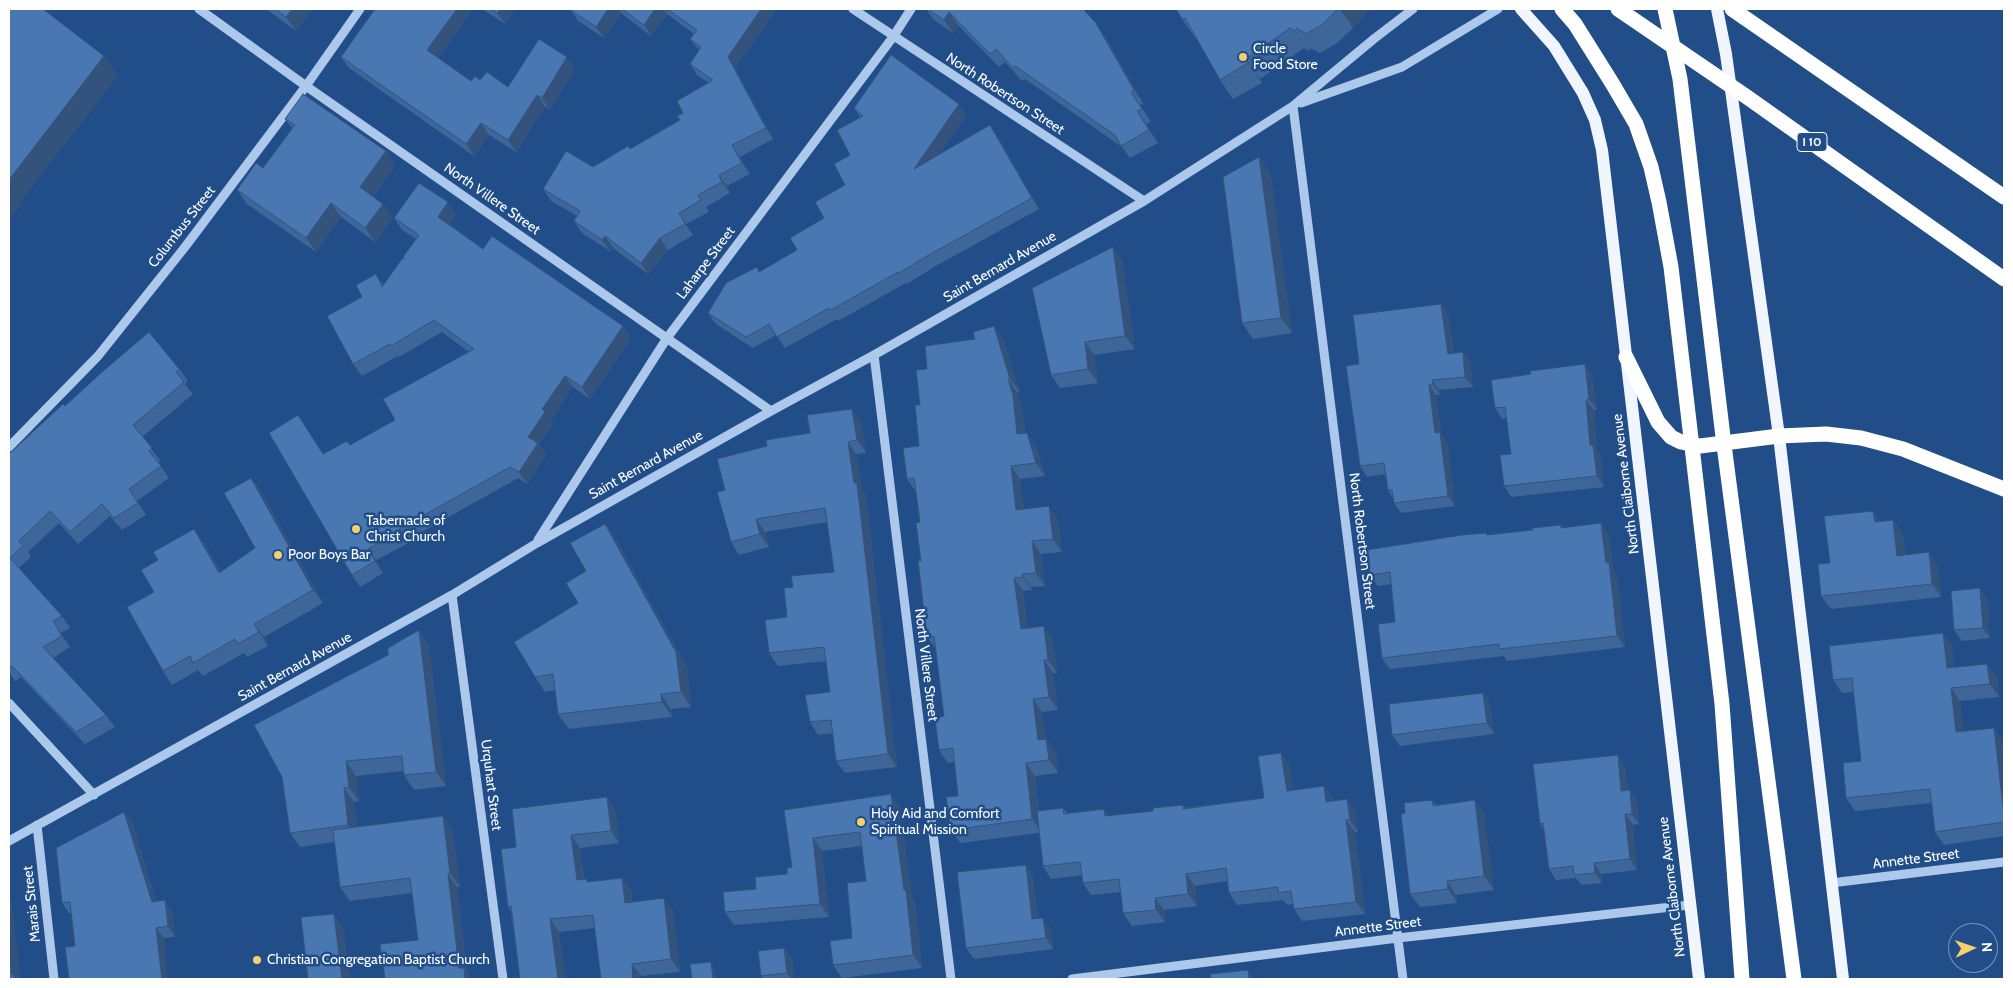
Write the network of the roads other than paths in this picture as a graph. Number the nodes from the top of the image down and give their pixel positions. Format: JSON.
{"nodes":[{"id":1,"x":199,"y":9,"type":"edge"},
{"id":2,"x":360,"y":9,"type":"edge"},
{"id":3,"x":853,"y":9,"type":"edge"},
{"id":4,"x":911,"y":9,"type":"edge"},
{"id":5,"x":1413,"y":9,"type":"edge"},
{"id":6,"x":1498,"y":9,"type":"edge"},
{"id":7,"x":1521,"y":9,"type":"edge"},
{"id":8,"x":1562,"y":9,"type":"edge"},
{"id":9,"x":1618,"y":9,"type":"edge"},
{"id":10,"x":1665,"y":9,"type":"edge"},
{"id":11,"x":1717,"y":9,"type":"edge"},
{"id":12,"x":1732,"y":9,"type":"edge"},
{"id":13,"x":893,"y":37,"type":"junction"},
{"id":14,"x":306,"y":86,"type":"junction"},
{"id":15,"x":1293,"y":106,"type":"junction"},
{"id":16,"x":2004,"y":196,"type":"edge"},
{"id":17,"x":1144,"y":201,"type":"junction"},
{"id":18,"x":2004,"y":279,"type":"edge"},
{"id":19,"x":667,"y":338,"type":"junction"},
{"id":20,"x":874,"y":355,"type":"junction"},
{"id":21,"x":1626,"y":357,"type":"junction"},
{"id":22,"x":770,"y":411,"type":"junction"},
{"id":23,"x":1779,"y":436,"type":"junction"},
{"id":24,"x":9,"y":447,"type":"edge"},
{"id":25,"x":2004,"y":489,"type":"edge"},
{"id":26,"x":537,"y":543,"type":"junction"},
{"id":27,"x":452,"y":595,"type":"junction"},
{"id":28,"x":9,"y":703,"type":"edge"},
{"id":29,"x":94,"y":795,"type":"junction"},
{"id":30,"x":38,"y":825,"type":"junction"},
{"id":31,"x":9,"y":842,"type":"edge"},
{"id":32,"x":2004,"y":862,"type":"edge"},
{"id":33,"x":1831,"y":884,"type":"junction"},
{"id":34,"x":1689,"y":905,"type":"junction"},
{"id":35,"x":1398,"y":938,"type":"junction"},
{"id":36,"x":54,"y":979,"type":"edge"},
{"id":37,"x":502,"y":979,"type":"edge"},
{"id":38,"x":951,"y":979,"type":"edge"},
{"id":39,"x":1072,"y":979,"type":"edge"},
{"id":40,"x":1403,"y":979,"type":"edge"},
{"id":41,"x":1699,"y":979,"type":"edge"},
{"id":42,"x":1742,"y":979,"type":"edge"},
{"id":43,"x":1794,"y":979,"type":"edge"},
{"id":44,"x":1843,"y":979,"type":"edge"}],
"edges":[{"from":1,"to":14,"type":"street","name":"North Villere Street"},
{"from":2,"to":14,"type":"street","name":"Columbus Street"},
{"from":3,"to":13,"type":"street","name":"North Robertson Street"},
{"from":4,"to":13,"type":"street","name":"Laharpe Street"},
{"from":5,"to":15,"type":"street","name":"Saint Bernard Avenue"},
{"from":6,"to":15,"type":"street","name":"Saint Bernard Avenue"},
{"from":7,"to":21,"type":"main road","name":"North Claiborne Avenue"},
{"from":8,"to":42,"type":"highway","bridge":true},
{"from":9,"to":18,"type":"highway","number":"I 10","bridge":true},
{"from":10,"to":43,"type":"highway","bridge":true},
{"from":11,"to":23,"type":"main road"},
{"from":12,"to":16,"type":"highway"},
{"from":13,"to":17,"type":"street","name":"North Robertson Street"},
{"from":13,"to":19,"type":"street","name":"Laharpe Street"},
{"from":14,"to":19,"type":"street","name":"North Villere Street"},
{"from":14,"to":24,"type":"street","name":"Columbus Street"},
{"from":15,"to":17,"type":"street","name":"Saint Bernard Avenue"},
{"from":15,"to":35,"type":"street","name":"North Robertson Street"},
{"from":17,"to":20,"type":"street","name":"Saint Bernard Avenue"},
{"from":19,"to":22,"type":"street","name":"North Villere Street"},
{"from":19,"to":26,"type":"street","name":"Laharpe Street"},
{"from":20,"to":22,"type":"street","name":"Saint Bernard Avenue"},
{"from":20,"to":38,"type":"street","name":"North Villere Street"},
{"from":21,"to":23,"type":"highway"},
{"from":21,"to":34,"type":"main road","name":"North Claiborne Avenue"},
{"from":22,"to":26,"type":"street","name":"Saint Bernard Avenue"},
{"from":23,"to":25,"type":"highway"},
{"from":23,"to":33,"type":"main road"},
{"from":26,"to":27,"type":"street","name":"Saint Bernard Avenue"},
{"from":27,"to":29,"type":"street","name":"Saint Bernard Avenue"},
{"from":27,"to":37,"type":"street","name":"Urquhart Street"},
{"from":28,"to":29,"type":"street"},
{"from":29,"to":30,"type":"street","name":"Saint Bernard Avenue"},
{"from":30,"to":31,"type":"street","name":"Saint Bernard Avenue"},
{"from":30,"to":36,"type":"street","name":"Marais Street"},
{"from":32,"to":33,"type":"street","name":"Annette Street"},
{"from":33,"to":44,"type":"main road"},
{"from":34,"to":35,"type":"street","name":"Annette Street"},
{"from":34,"to":41,"type":"main road","name":"North Claiborne Avenue"},
{"from":35,"to":39,"type":"street","name":"Annette Street"},
{"from":35,"to":40,"type":"street","name":"North Robertson Street"}]}
